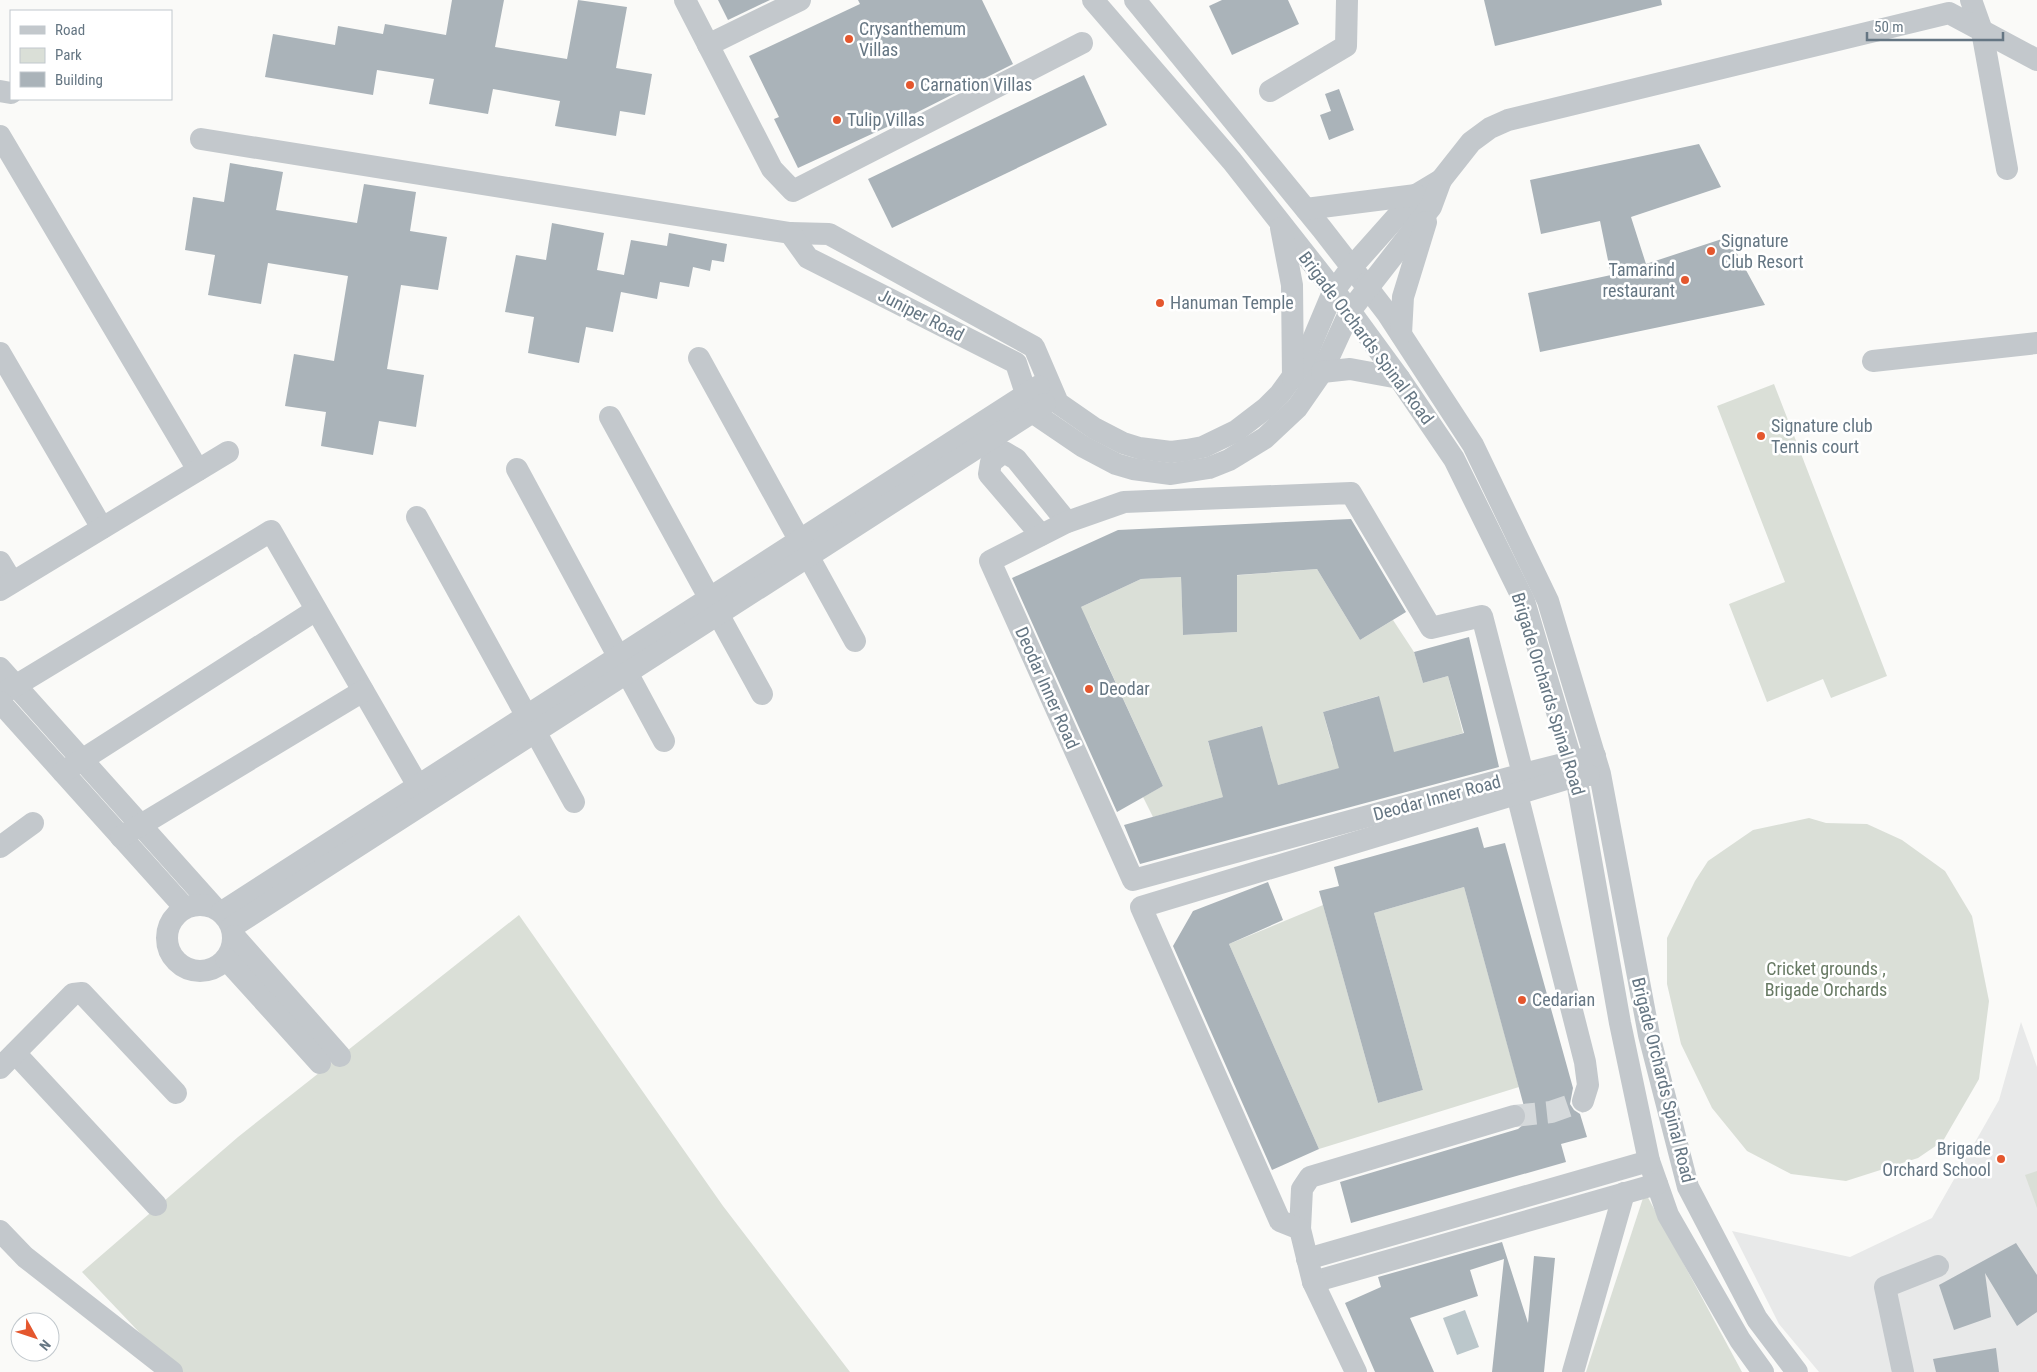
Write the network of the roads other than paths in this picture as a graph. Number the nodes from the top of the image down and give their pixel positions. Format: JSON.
{"nodes":[{"id":1,"x":686,"y":0,"type":"edge"},
{"id":2,"x":800,"y":0,"type":"edge"},
{"id":3,"x":1093,"y":0,"type":"edge"},
{"id":4,"x":1135,"y":0,"type":"edge"},
{"id":5,"x":1971,"y":0,"type":"edge"},
{"id":6,"x":1353,"y":2,"type":"edge"},
{"id":7,"x":1982,"y":31,"type":"junction"},
{"id":8,"x":1082,"y":43,"type":"dead end"},
{"id":9,"x":708,"y":45,"type":"junction"},
{"id":10,"x":2037,"y":60,"type":"edge"},
{"id":11,"x":1270,"y":91,"type":"dead end"},
{"id":12,"x":0,"y":136,"type":"edge"},
{"id":13,"x":201,"y":139,"type":"dead end"},
{"id":14,"x":2007,"y":169,"type":"dead end"},
{"id":15,"x":1423,"y":201,"type":"junction"},
{"id":16,"x":1306,"y":209,"type":"junction"},
{"id":17,"x":1280,"y":223,"type":"junction"},
{"id":18,"x":790,"y":232,"type":"junction"},
{"id":19,"x":1351,"y":268,"type":"junction"},
{"id":20,"x":1367,"y":287,"type":"junction"},
{"id":21,"x":1333,"y":292,"type":"junction"},
{"id":22,"x":1350,"y":311,"type":"junction"},
{"id":23,"x":1401,"y":334,"type":"junction"},
{"id":24,"x":2037,"y":342,"type":"edge"},
{"id":25,"x":0,"y":353,"type":"edge"},
{"id":26,"x":698,"y":358,"type":"dead end"},
{"id":27,"x":1873,"y":361,"type":"dead end"},
{"id":28,"x":1322,"y":372,"type":"junction"},
{"id":29,"x":1292,"y":378,"type":"junction"},
{"id":30,"x":1399,"y":378,"type":"junction"},
{"id":31,"x":1052,"y":389,"type":"junction"},
{"id":32,"x":1029,"y":403,"type":"junction"},
{"id":33,"x":610,"y":417,"type":"dead end"},
{"id":34,"x":228,"y":452,"type":"dead end"},
{"id":35,"x":517,"y":469,"type":"dead end"},
{"id":36,"x":198,"y":470,"type":"junction"},
{"id":37,"x":417,"y":517,"type":"dead end"},
{"id":38,"x":1067,"y":522,"type":"junction"},
{"id":39,"x":102,"y":528,"type":"junction"},
{"id":40,"x":1041,"y":535,"type":"junction"},
{"id":41,"x":804,"y":548,"type":"junction"},
{"id":42,"x":0,"y":562,"type":"edge"},
{"id":43,"x":6,"y":586,"type":"edge"},
{"id":44,"x":714,"y":606,"type":"junction"},
{"id":45,"x":316,"y":610,"type":"junction"},
{"id":46,"x":855,"y":641,"type":"dead end"},
{"id":47,"x":623,"y":665,"type":"junction"},
{"id":48,"x":0,"y":668,"type":"edge"},
{"id":49,"x":8,"y":690,"type":"edge"},
{"id":50,"x":363,"y":691,"type":"junction"},
{"id":51,"x":762,"y":694,"type":"dead end"},
{"id":52,"x":0,"y":702,"type":"edge"},
{"id":53,"x":531,"y":724,"type":"junction"},
{"id":54,"x":664,"y":741,"type":"dead end"},
{"id":55,"x":82,"y":760,"type":"junction"},
{"id":56,"x":1597,"y":765,"type":"junction"},
{"id":57,"x":1573,"y":769,"type":"junction"},
{"id":58,"x":63,"y":772,"type":"junction"},
{"id":59,"x":1520,"y":784,"type":"junction"},
{"id":60,"x":422,"y":794,"type":"junction"},
{"id":61,"x":574,"y":802,"type":"dead end"},
{"id":62,"x":33,"y":822,"type":"dead end"},
{"id":63,"x":141,"y":826,"type":"junction"},
{"id":64,"x":121,"y":837,"type":"junction"},
{"id":65,"x":0,"y":847,"type":"edge"},
{"id":66,"x":185,"y":908,"type":"junction"},
{"id":67,"x":226,"y":921,"type":"junction"},
{"id":68,"x":226,"y":959,"type":"junction"},
{"id":69,"x":8,"y":1060,"type":"edge"},
{"id":70,"x":176,"y":1093,"type":"dead end"},
{"id":71,"x":1584,"y":1101,"type":"dead end"},
{"id":72,"x":1514,"y":1116,"type":"tunnel mouth"},
{"id":73,"x":1649,"y":1161,"type":"junction"},
{"id":74,"x":1657,"y":1184,"type":"junction"},
{"id":75,"x":1624,"y":1193,"type":"junction"},
{"id":76,"x":156,"y":1205,"type":"dead end"},
{"id":77,"x":1300,"y":1229,"type":"junction"},
{"id":78,"x":0,"y":1231,"type":"edge"},
{"id":79,"x":1307,"y":1259,"type":"junction"},
{"id":80,"x":1938,"y":1266,"type":"dead end"},
{"id":81,"x":1313,"y":1282,"type":"junction"},
{"id":82,"x":1740,"y":1286,"type":"junction"},
{"id":83,"x":1717,"y":1300,"type":"junction"},
{"id":84,"x":172,"y":1372,"type":"edge"},
{"id":85,"x":1356,"y":1372,"type":"edge"},
{"id":86,"x":1573,"y":1372,"type":"edge"},
{"id":87,"x":1763,"y":1372,"type":"edge"},
{"id":88,"x":1797,"y":1372,"type":"edge"},
{"id":89,"x":1902,"y":1372,"type":"edge"}],
"edges":[{"from":1,"to":9,"type":"street"},
{"from":2,"to":9,"type":"street"},
{"from":3,"to":17,"type":"street","name":"Brigade Orchards Spinal Road"},
{"from":4,"to":16,"type":"street","name":"Brigade Orchards Spinal Road"},
{"from":5,"to":7,"type":"street"},
{"from":6,"to":11,"type":"street"},
{"from":7,"to":10,"type":"street"},
{"from":7,"to":14,"type":"street"},
{"from":7,"to":15,"type":"street"},
{"from":8,"to":9,"type":"street"},
{"from":12,"to":36,"type":"street"},
{"from":13,"to":18,"type":"street"},
{"from":15,"to":16,"type":"street"},
{"from":15,"to":19,"type":"street"},
{"from":15,"to":20,"type":"street"},
{"from":15,"to":23,"type":"street"},
{"from":16,"to":19,"type":"street","name":"Brigade Orchards Spinal Road"},
{"from":17,"to":21,"type":"street","name":"Brigade Orchards Spinal Road"},
{"from":17,"to":29,"type":"street"},
{"from":18,"to":31,"type":"street"},
{"from":18,"to":32,"type":"street","name":"Juniper Road"},
{"from":19,"to":20,"type":"street","name":"Brigade Orchards Spinal Road"},
{"from":19,"to":21,"type":"street"},
{"from":20,"to":22,"type":"street"},
{"from":20,"to":23,"type":"street","name":"Brigade Orchards Spinal Road"},
{"from":21,"to":22,"type":"street","name":"Brigade Orchards Spinal Road"},
{"from":21,"to":29,"type":"street"},
{"from":22,"to":28,"type":"street"},
{"from":22,"to":30,"type":"street","name":"Brigade Orchards Spinal Road"},
{"from":23,"to":56,"type":"street","name":"Brigade Orchards Spinal Road"},
{"from":24,"to":27,"type":"street"},
{"from":25,"to":39,"type":"street"},
{"from":26,"to":41,"type":"street"},
{"from":28,"to":30,"type":"street"},
{"from":28,"to":32,"type":"street"},
{"from":29,"to":31,"type":"street"},
{"from":30,"to":57,"type":"street","name":"Brigade Orchards Spinal Road"},
{"from":31,"to":32,"type":"street"},
{"from":32,"to":41,"type":"street"},
{"from":33,"to":44,"type":"street"},
{"from":34,"to":36,"type":"street"},
{"from":35,"to":47,"type":"street"},
{"from":36,"to":39,"type":"street"},
{"from":37,"to":53,"type":"street"},
{"from":38,"to":40,"type":"street","name":"Deodar Inner Road"},
{"from":38,"to":40,"type":"street"},
{"from":38,"to":59,"type":"street","name":"Deodar Inner Road"},
{"from":39,"to":43,"type":"street"},
{"from":40,"to":59,"type":"street","name":"Deodar Inner Road"},
{"from":41,"to":44,"type":"street"},
{"from":41,"to":46,"type":"street"},
{"from":42,"to":43,"type":"street"},
{"from":44,"to":47,"type":"street"},
{"from":44,"to":51,"type":"street"},
{"from":45,"to":49,"type":"street"},
{"from":45,"to":50,"type":"street"},
{"from":45,"to":55,"type":"street"},
{"from":47,"to":53,"type":"street"},
{"from":47,"to":54,"type":"street"},
{"from":48,"to":49,"type":"street"},
{"from":49,"to":55,"type":"street"},
{"from":50,"to":60,"type":"street"},
{"from":50,"to":63,"type":"street"},
{"from":52,"to":58,"type":"street"},
{"from":53,"to":60,"type":"street"},
{"from":53,"to":61,"type":"street"},
{"from":55,"to":58,"type":"street"},
{"from":55,"to":63,"type":"street"},
{"from":56,"to":57,"type":"street"},
{"from":56,"to":82,"type":"street","name":"Brigade Orchards Spinal Road"},
{"from":57,"to":59,"type":"street"},
{"from":57,"to":73,"type":"street","name":"Brigade Orchards Spinal Road"},
{"from":58,"to":64,"type":"street"},
{"from":59,"to":71,"type":"street"},
{"from":59,"to":77,"type":"street"},
{"from":60,"to":67,"type":"street"},
{"from":62,"to":65,"type":"street"},
{"from":63,"to":64,"type":"street"},
{"from":63,"to":67,"type":"street"},
{"from":64,"to":66,"type":"street"},
{"from":66,"to":67,"type":"street"},
{"from":66,"to":68,"type":"street"},
{"from":67,"to":68,"type":"street"},
{"from":67,"to":68,"type":"street"},
{"from":69,"to":70,"type":"street"},
{"from":69,"to":76,"type":"street"},
{"from":72,"to":77,"type":"street"},
{"from":73,"to":74,"type":"street","name":"Brigade Orchards Spinal Road"},
{"from":73,"to":79,"type":"street"},
{"from":74,"to":75,"type":"street"},
{"from":74,"to":83,"type":"street","name":"Brigade Orchards Spinal Road"},
{"from":75,"to":81,"type":"street"},
{"from":75,"to":86,"type":"street"},
{"from":77,"to":79,"type":"street"},
{"from":78,"to":84,"type":"street"},
{"from":79,"to":81,"type":"street"},
{"from":80,"to":89,"type":"street"},
{"from":81,"to":85,"type":"street"},
{"from":82,"to":83,"type":"street"},
{"from":82,"to":88,"type":"street","name":"Brigade Orchards Spinal Road"},
{"from":83,"to":87,"type":"street","name":"Brigade Orchards Spinal Road"}]}
